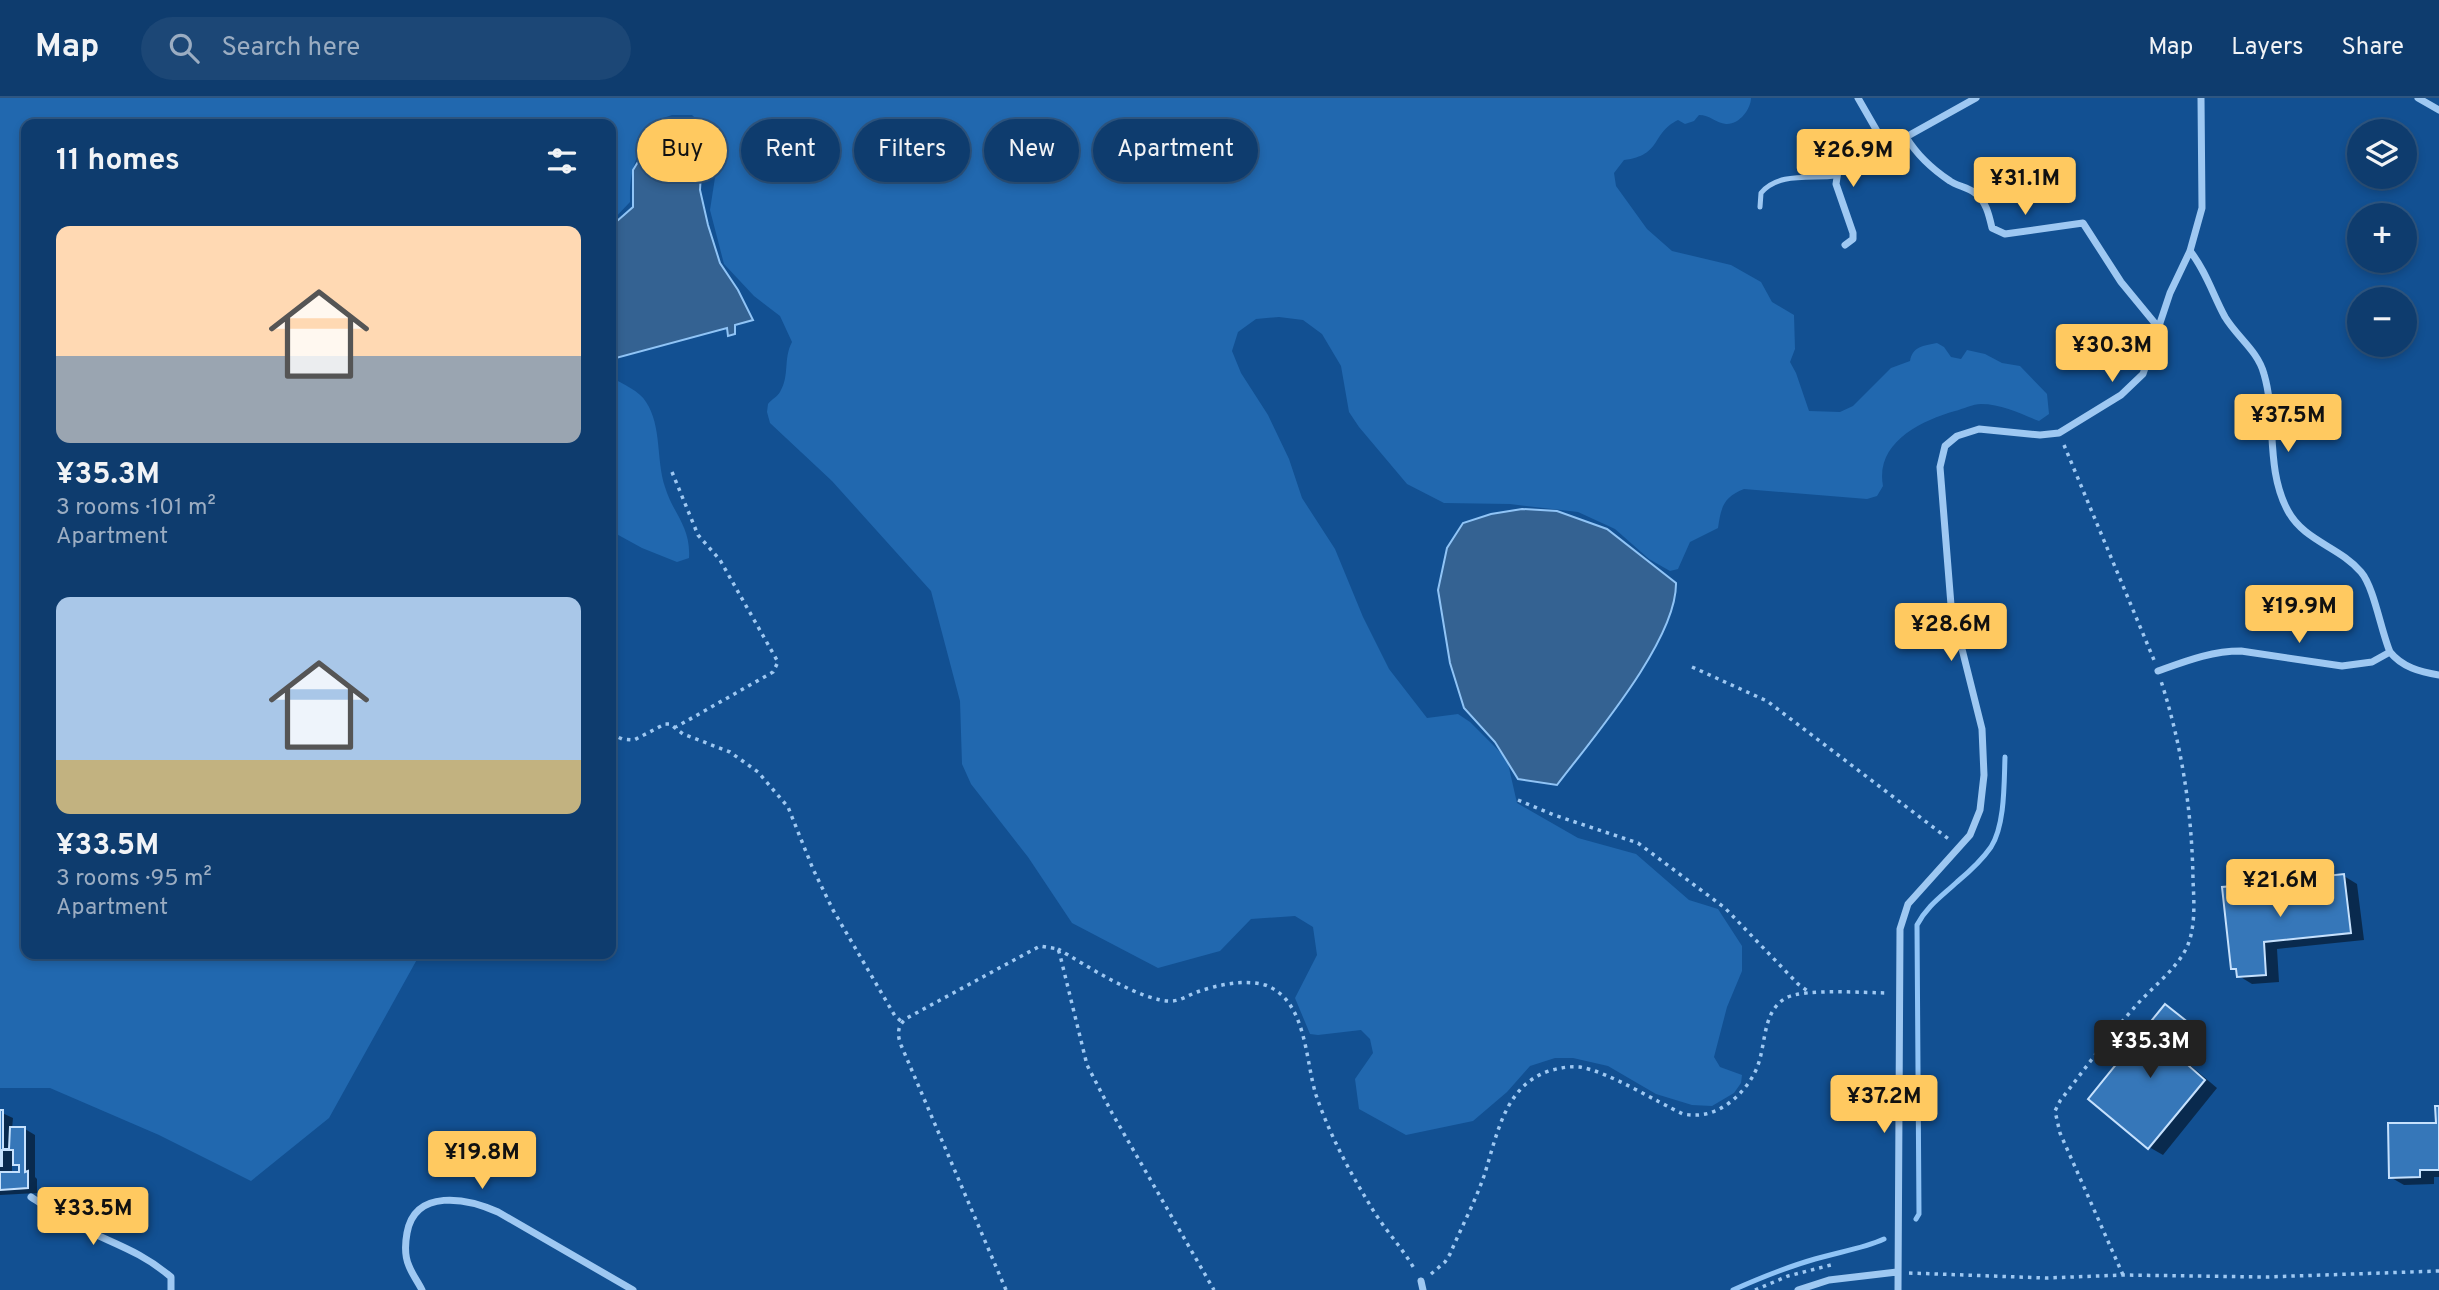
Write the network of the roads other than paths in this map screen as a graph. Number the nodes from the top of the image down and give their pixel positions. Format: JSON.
{"nodes":[{"id":1,"x":1858,"y":98,"type":"edge"},
{"id":2,"x":1976,"y":98,"type":"edge"},
{"id":3,"x":2201,"y":98,"type":"edge"},
{"id":4,"x":2418,"y":98,"type":"edge"},
{"id":5,"x":2439,"y":110,"type":"edge"},
{"id":6,"x":1906,"y":137,"type":"junction"},
{"id":7,"x":1885,"y":145,"type":"junction"},
{"id":8,"x":1836,"y":176,"type":"junction"},
{"id":9,"x":1760,"y":207,"type":"dead end"},
{"id":10,"x":1845,"y":245,"type":"dead end"},
{"id":11,"x":2190,"y":251,"type":"junction"},
{"id":12,"x":2158,"y":327,"type":"junction"},
{"id":13,"x":2389,"y":652,"type":"junction"},
{"id":14,"x":2158,"y":671,"type":"road end"},
{"id":15,"x":2439,"y":675,"type":"edge"},
{"id":16,"x":31,"y":1197,"type":"dead end"},
{"id":17,"x":1897,"y":1274,"type":"junction"},
{"id":18,"x":1421,"y":1281,"type":"road end"},
{"id":19,"x":171,"y":1290,"type":"edge"},
{"id":20,"x":422,"y":1290,"type":"edge"},
{"id":21,"x":633,"y":1290,"type":"edge"},
{"id":22,"x":1423,"y":1290,"type":"edge"},
{"id":23,"x":1798,"y":1290,"type":"edge"},
{"id":24,"x":1898,"y":1290,"type":"edge"}],
"edges":[{"from":1,"to":7,"type":"street"},
{"from":2,"to":6,"type":"street"},
{"from":3,"to":11,"type":"street"},
{"from":4,"to":5,"type":"street"},
{"from":6,"to":7,"type":"street"},
{"from":6,"to":12,"type":"street"},
{"from":7,"to":8,"type":"street"},
{"from":8,"to":9,"type":"lane"},
{"from":8,"to":10,"type":"street"},
{"from":11,"to":12,"type":"street"},
{"from":11,"to":13,"type":"street"},
{"from":12,"to":17,"type":"street"},
{"from":13,"to":14,"type":"street"},
{"from":13,"to":15,"type":"street"},
{"from":16,"to":19,"type":"street"},
{"from":17,"to":23,"type":"street"},
{"from":17,"to":24,"type":"street"},
{"from":18,"to":22,"type":"street"},
{"from":20,"to":21,"type":"street"}]}
